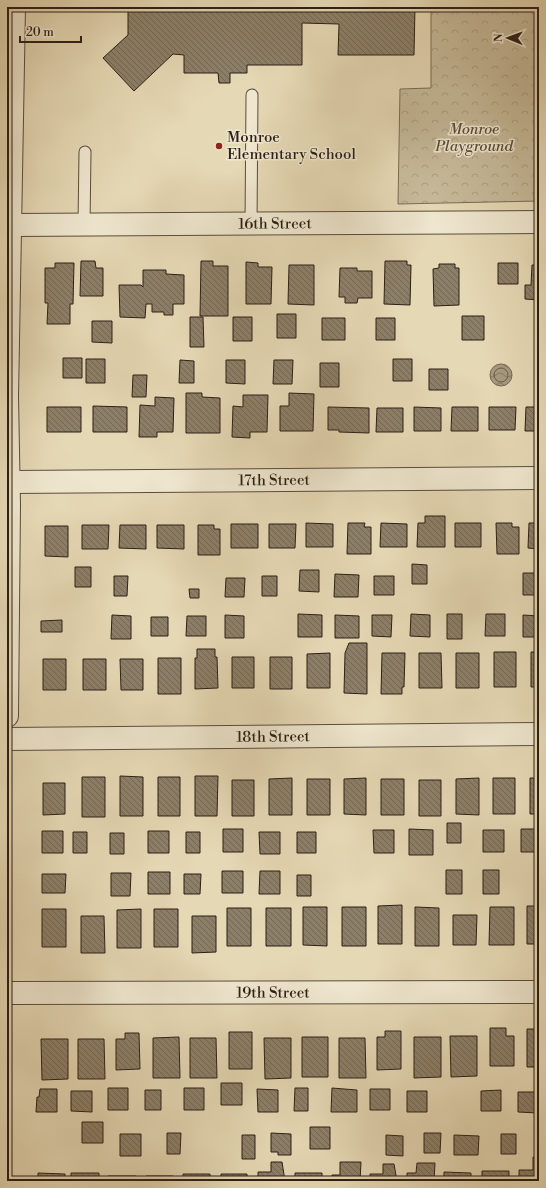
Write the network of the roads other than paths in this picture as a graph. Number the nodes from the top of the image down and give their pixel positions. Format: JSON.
{"nodes":[{"id":1,"x":14,"y":7,"type":"edge"},
{"id":2,"x":252,"y":95,"type":"dead end"},
{"id":3,"x":85,"y":152,"type":"dead end"},
{"id":4,"x":10,"y":163,"type":"edge"},
{"id":5,"x":539,"y":222,"type":"edge"},
{"id":6,"x":84,"y":224,"type":"junction"},
{"id":7,"x":252,"y":224,"type":"junction"},
{"id":8,"x":12,"y":225,"type":"junction"},
{"id":9,"x":8,"y":427,"type":"edge"},
{"id":10,"x":539,"y":478,"type":"edge"},
{"id":11,"x":9,"y":482,"type":"junction"},
{"id":12,"x":7,"y":692,"type":"edge"},
{"id":13,"x":7,"y":716,"type":"edge"},
{"id":14,"x":539,"y":734,"type":"edge"},
{"id":15,"x":7,"y":739,"type":"edge"},
{"id":16,"x":539,"y":992,"type":"edge"},
{"id":17,"x":7,"y":993,"type":"edge"}],
"edges":[{"from":1,"to":4,"type":"street"},
{"from":2,"to":7,"type":"lane"},
{"from":3,"to":6,"type":"lane"},
{"from":4,"to":8,"type":"street"},
{"from":5,"to":7,"type":"street","name":"16th Street"},
{"from":6,"to":7,"type":"street","name":"16th Street"},
{"from":6,"to":8,"type":"street","name":"16th Street"},
{"from":8,"to":9,"type":"street"},
{"from":9,"to":11,"type":"street"},
{"from":10,"to":11,"type":"street","name":"17th Street"},
{"from":11,"to":12,"type":"street"},
{"from":12,"to":13,"type":"street"},
{"from":14,"to":15,"type":"street","name":"18th Street"},
{"from":16,"to":17,"type":"street","name":"19th Street"}]}
